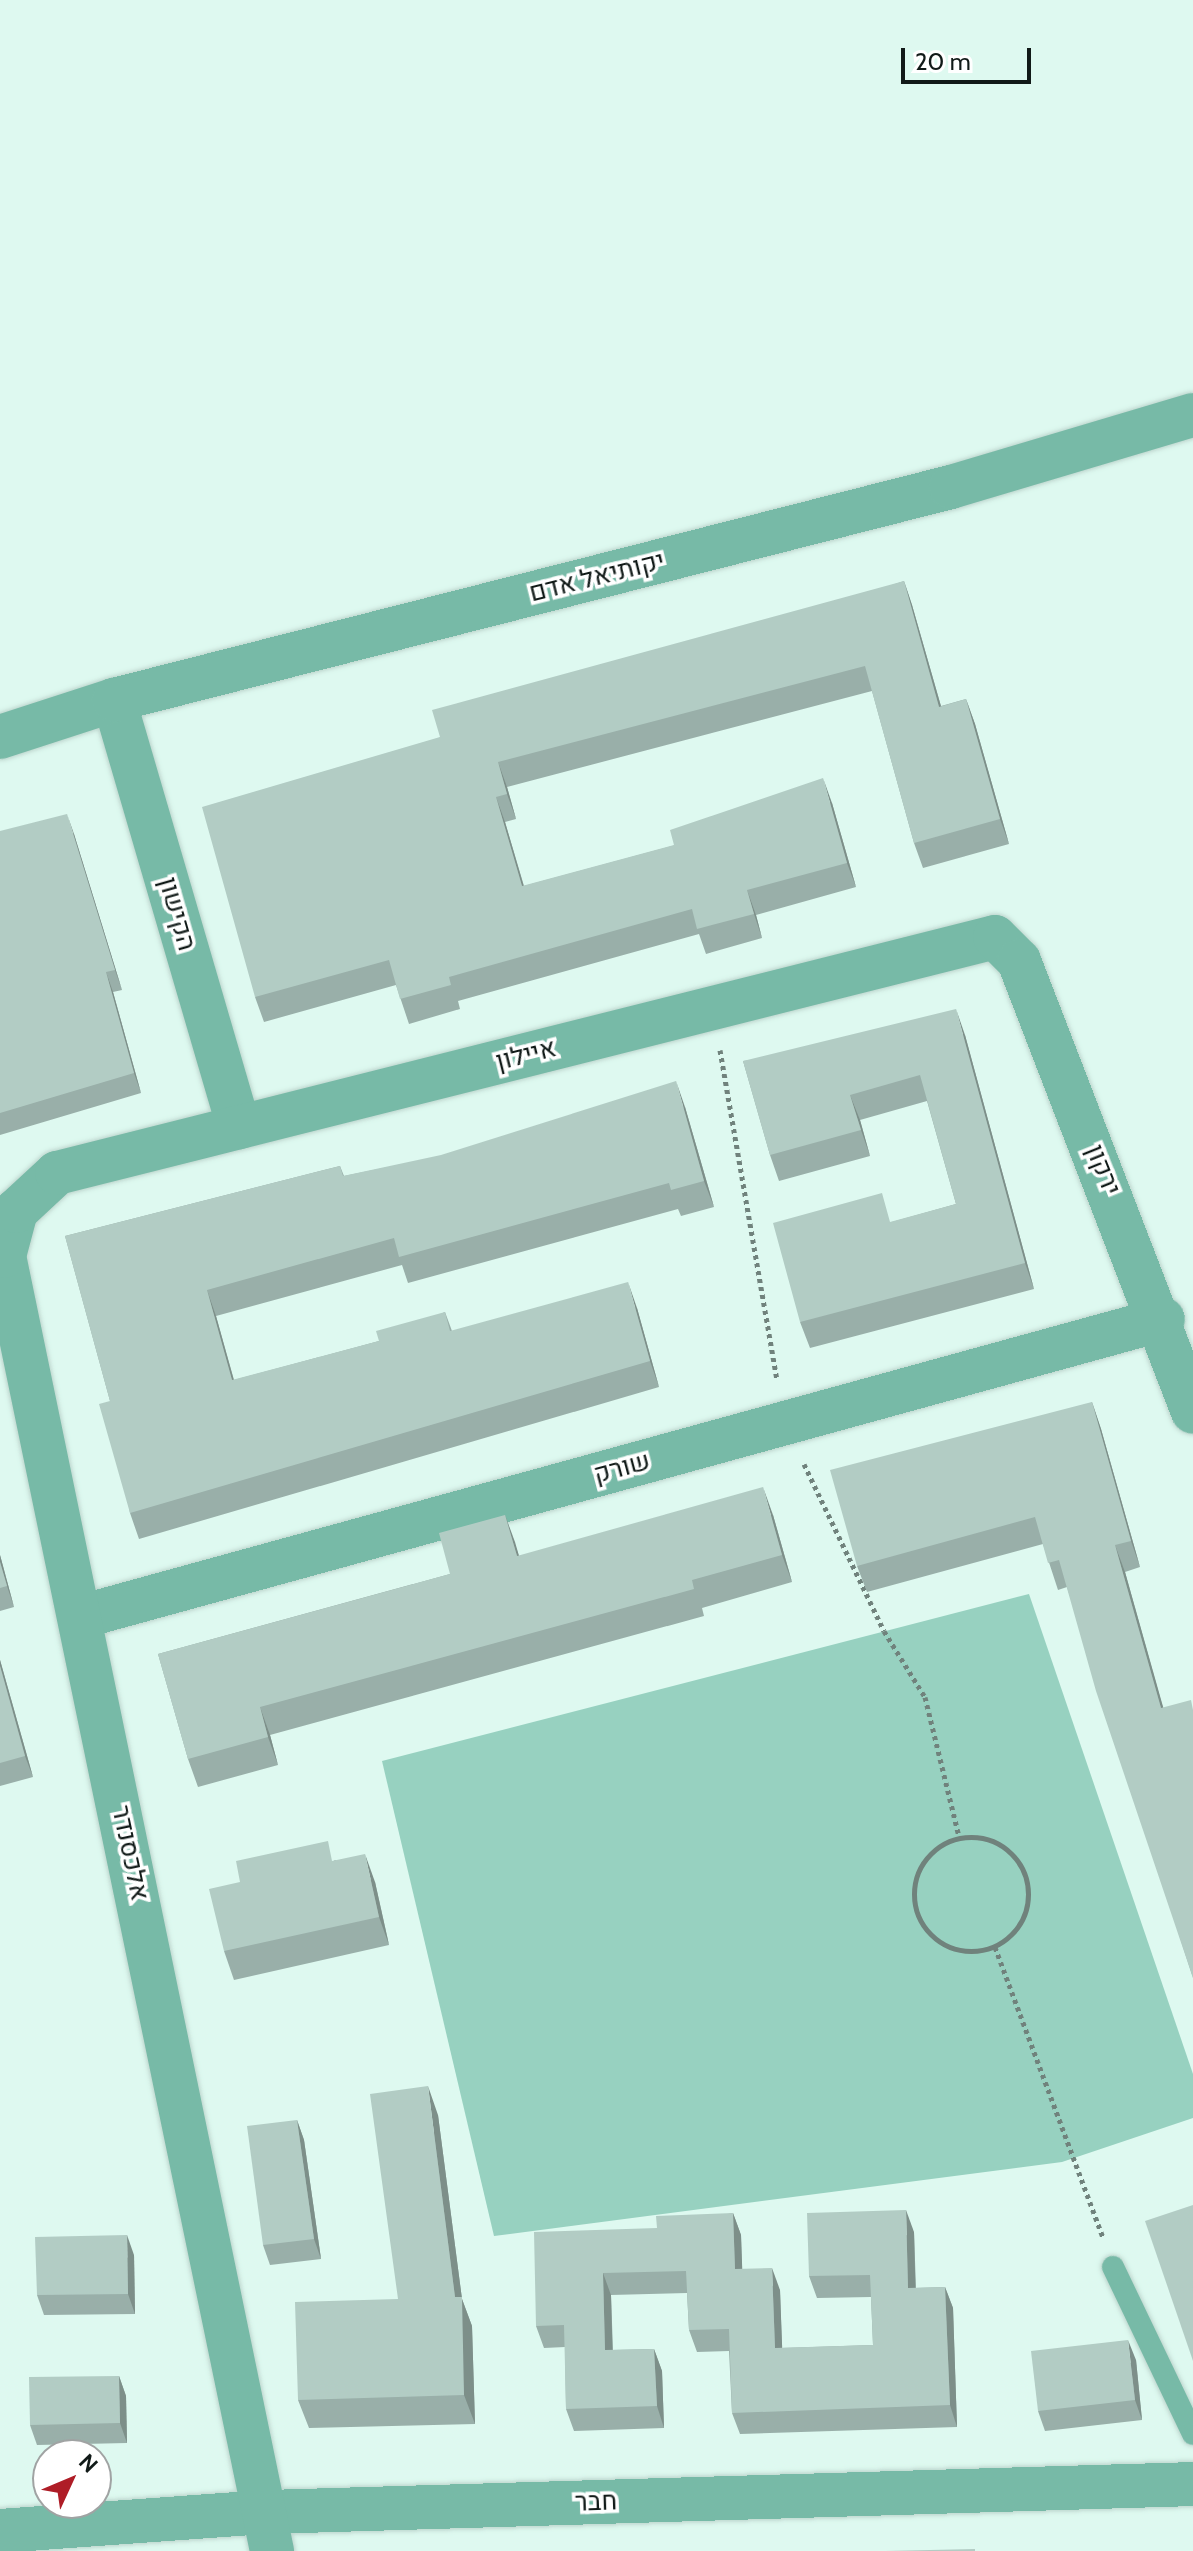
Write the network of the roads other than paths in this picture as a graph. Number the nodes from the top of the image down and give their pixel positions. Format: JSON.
{"nodes":[{"id":1,"x":1193,"y":415,"type":"edge"},
{"id":2,"x":114,"y":700,"type":"junction"},
{"id":3,"x":0,"y":737,"type":"edge"},
{"id":4,"x":995,"y":937,"type":"joint"},
{"id":5,"x":239,"y":1127,"type":"junction"},
{"id":6,"x":57,"y":1173,"type":"joint"},
{"id":7,"x":1163,"y":1319,"type":"junction"},
{"id":8,"x":1193,"y":1412,"type":"edge"},
{"id":9,"x":80,"y":1617,"type":"junction"},
{"id":10,"x":1113,"y":2267,"type":"road end"},
{"id":11,"x":1193,"y":2434,"type":"edge"},
{"id":12,"x":1193,"y":2484,"type":"edge"},
{"id":13,"x":0,"y":2531,"type":"edge"},
{"id":14,"x":270,"y":2532,"type":"edge"}],
"edges":[{"from":1,"to":2,"type":"street","name":"יקותיאל אדם"},
{"from":2,"to":3,"type":"street","name":"יקותיאל אדם"},
{"from":2,"to":5,"type":"street","name":"הקישון"},
{"from":4,"to":5,"type":"street","name":"איילון"},
{"from":4,"to":7,"type":"street","name":"ירקון"},
{"from":5,"to":6,"type":"street","name":"איילון"},
{"from":6,"to":9,"type":"street","name":"אלכסנדר"},
{"from":7,"to":8,"type":"street","name":"ירקון"},
{"from":7,"to":9,"type":"street","name":"שורק"},
{"from":9,"to":14,"type":"street","name":"אלכסנדר"},
{"from":10,"to":11,"type":"lane"},
{"from":12,"to":14,"type":"street","name":"חבר"},
{"from":13,"to":14,"type":"street","name":"חבר"}]}
